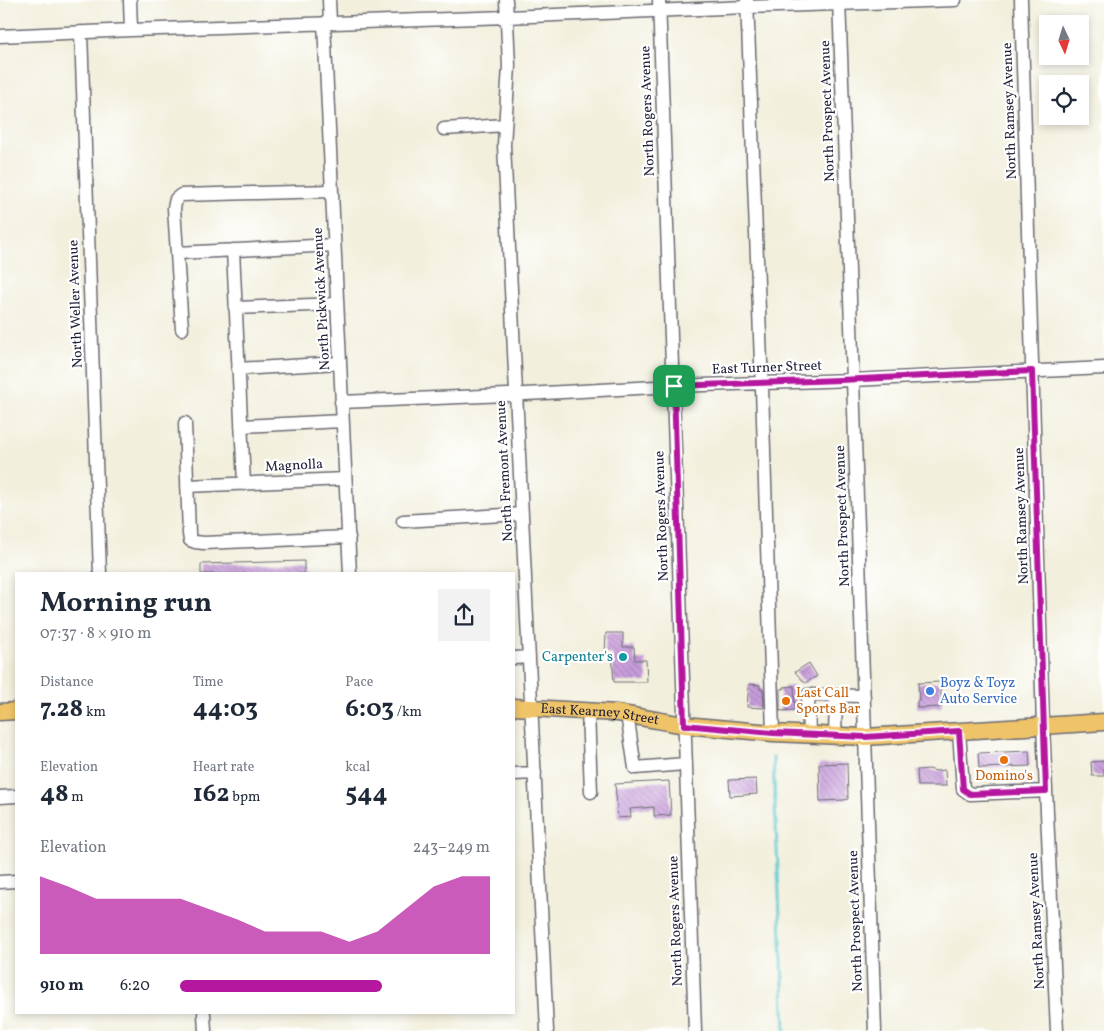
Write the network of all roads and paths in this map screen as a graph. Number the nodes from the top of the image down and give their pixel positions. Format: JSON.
{"nodes":[{"id":1,"x":130,"y":0,"type":"edge"},
{"id":2,"x":329,"y":0,"type":"edge"},
{"id":3,"x":506,"y":0,"type":"edge"},
{"id":4,"x":920,"y":0,"type":"edge"},
{"id":5,"x":955,"y":0,"type":"edge"},
{"id":6,"x":1022,"y":0,"type":"edge"},
{"id":7,"x":839,"y":2,"type":"edge"},
{"id":8,"x":747,"y":3,"type":"edge"},
{"id":9,"x":659,"y":5,"type":"edge"},
{"id":10,"x":507,"y":17,"type":"junction"},
{"id":11,"x":327,"y":23,"type":"junction"},
{"id":12,"x":131,"y":30,"type":"junction"},
{"id":13,"x":81,"y":32,"type":"junction"},
{"id":14,"x":0,"y":36,"type":"edge"},
{"id":15,"x":505,"y":125,"type":"junction"},
{"id":16,"x":444,"y":129,"type":"dead end"},
{"id":17,"x":332,"y":191,"type":"junction"},
{"id":18,"x":334,"y":245,"type":"junction"},
{"id":19,"x":232,"y":250,"type":"junction"},
{"id":20,"x":177,"y":253,"type":"junction"},
{"id":21,"x":337,"y":304,"type":"junction"},
{"id":22,"x":235,"y":308,"type":"junction"},
{"id":23,"x":182,"y":328,"type":"dead end"},
{"id":24,"x":340,"y":363,"type":"junction"},
{"id":25,"x":238,"y":368,"type":"junction"},
{"id":26,"x":1104,"y":368,"type":"edge"},
{"id":27,"x":1032,"y":371,"type":"junction"},
{"id":28,"x":853,"y":380,"type":"junction"},
{"id":29,"x":762,"y":383,"type":"junction"},
{"id":30,"x":674,"y":386,"type":"junction"},
{"id":31,"x":516,"y":394,"type":"junction"},
{"id":32,"x":341,"y":402,"type":"junction"},
{"id":33,"x":342,"y":421,"type":"junction"},
{"id":34,"x":185,"y":422,"type":"dead end"},
{"id":35,"x":241,"y":426,"type":"junction"},
{"id":36,"x":345,"y":479,"type":"junction"},
{"id":37,"x":244,"y":484,"type":"junction"},
{"id":38,"x":187,"y":486,"type":"junction"},
{"id":39,"x":522,"y":514,"type":"junction"},
{"id":40,"x":403,"y":521,"type":"dead end"},
{"id":41,"x":348,"y":537,"type":"junction"},
{"id":42,"x":100,"y":572,"type":"edge"},
{"id":43,"x":350,"y":572,"type":"edge"},
{"id":44,"x":520,"y":597,"type":"edge"},
{"id":45,"x":529,"y":657,"type":"junction"},
{"id":46,"x":515,"y":658,"type":"edge"},
{"id":47,"x":836,"y":696,"type":"junction"},
{"id":48,"x":864,"y":696,"type":"junction"},
{"id":49,"x":515,"y":707,"type":"edge"},
{"id":50,"x":532,"y":708,"type":"junction"},
{"id":51,"x":588,"y":711,"type":"junction"},
{"id":52,"x":0,"y":712,"type":"edge"},
{"id":53,"x":15,"y":712,"type":"edge"},
{"id":54,"x":626,"y":714,"type":"junction"},
{"id":55,"x":1104,"y":722,"type":"edge"},
{"id":56,"x":684,"y":725,"type":"junction"},
{"id":57,"x":1043,"y":725,"type":"junction"},
{"id":58,"x":959,"y":731,"type":"junction"},
{"id":59,"x":773,"y":733,"type":"junction"},
{"id":60,"x":809,"y":735,"type":"junction"},
{"id":61,"x":835,"y":736,"type":"junction"},
{"id":62,"x":865,"y":737,"type":"junction"},
{"id":63,"x":685,"y":764,"type":"junction"},
{"id":64,"x":535,"y":773,"type":"junction"},
{"id":65,"x":515,"y":774,"type":"edge"},
{"id":66,"x":1046,"y":791,"type":"junction"},
{"id":67,"x":591,"y":792,"type":"dead end"},
{"id":68,"x":0,"y":796,"type":"edge"},
{"id":69,"x":15,"y":796,"type":"edge"},
{"id":70,"x":15,"y":881,"type":"edge"},
{"id":71,"x":0,"y":882,"type":"edge"},
{"id":72,"x":204,"y":1014,"type":"edge"},
{"id":73,"x":205,"y":1031,"type":"edge"},
{"id":74,"x":547,"y":1031,"type":"edge"},
{"id":75,"x":695,"y":1031,"type":"edge"},
{"id":76,"x":875,"y":1031,"type":"edge"},
{"id":77,"x":1057,"y":1031,"type":"edge"}],
"edges":[{"from":1,"to":12,"type":"street"},
{"from":2,"to":11,"type":"street","name":"North Pickwick Avenue"},
{"from":3,"to":10,"type":"street","name":"North Fremont Avenue"},
{"from":4,"to":5,"type":"street"},
{"from":4,"to":7,"type":"street"},
{"from":6,"to":27,"type":"street","name":"North Ramsey Avenue"},
{"from":7,"to":8,"type":"street"},
{"from":7,"to":28,"type":"street","name":"North Prospect Avenue"},
{"from":8,"to":9,"type":"street"},
{"from":8,"to":29,"type":"street"},
{"from":9,"to":10,"type":"street"},
{"from":9,"to":30,"type":"street","name":"North Rogers Avenue"},
{"from":10,"to":11,"type":"street"},
{"from":10,"to":15,"type":"street","name":"North Fremont Avenue"},
{"from":11,"to":12,"type":"street"},
{"from":11,"to":17,"type":"street","name":"North Pickwick Avenue"},
{"from":12,"to":13,"type":"street"},
{"from":13,"to":14,"type":"street"},
{"from":13,"to":42,"type":"street","name":"North Weller Avenue"},
{"from":15,"to":16,"type":"street"},
{"from":15,"to":31,"type":"street","name":"North Fremont Avenue"},
{"from":17,"to":18,"type":"street","name":"North Pickwick Avenue"},
{"from":17,"to":20,"type":"street"},
{"from":18,"to":19,"type":"street"},
{"from":18,"to":21,"type":"street","name":"North Pickwick Avenue"},
{"from":19,"to":20,"type":"street"},
{"from":19,"to":22,"type":"street"},
{"from":20,"to":23,"type":"street"},
{"from":21,"to":22,"type":"street"},
{"from":21,"to":24,"type":"street","name":"North Pickwick Avenue"},
{"from":22,"to":25,"type":"street"},
{"from":24,"to":25,"type":"street"},
{"from":24,"to":32,"type":"street","name":"North Pickwick Avenue"},
{"from":25,"to":35,"type":"street"},
{"from":26,"to":27,"type":"street","name":"East Turner Street"},
{"from":27,"to":28,"type":"street","name":"East Turner Street"},
{"from":27,"to":57,"type":"street","name":"North Ramsey Avenue"},
{"from":28,"to":29,"type":"street","name":"East Turner Street"},
{"from":28,"to":48,"type":"street","name":"North Prospect Avenue"},
{"from":29,"to":30,"type":"street","name":"East Turner Street"},
{"from":29,"to":59,"type":"street"},
{"from":30,"to":31,"type":"street","name":"East Turner Street"},
{"from":30,"to":56,"type":"street","name":"North Rogers Avenue"},
{"from":31,"to":32,"type":"street","name":"East Turner Street"},
{"from":31,"to":39,"type":"street","name":"North Fremont Avenue"},
{"from":32,"to":33,"type":"street","name":"North Pickwick Avenue"},
{"from":33,"to":35,"type":"street"},
{"from":33,"to":36,"type":"street","name":"North Pickwick Avenue"},
{"from":34,"to":38,"type":"street"},
{"from":35,"to":37,"type":"street"},
{"from":36,"to":37,"type":"street","name":"Magnolla"},
{"from":36,"to":41,"type":"street","name":"North Pickwick Avenue"},
{"from":37,"to":38,"type":"street","name":"Magnolla"},
{"from":38,"to":41,"type":"street"},
{"from":39,"to":40,"type":"street"},
{"from":39,"to":44,"type":"street","name":"North Fremont Avenue"},
{"from":41,"to":43,"type":"street","name":"North Pickwick Avenue"},
{"from":44,"to":45,"type":"street","name":"North Fremont Avenue"},
{"from":45,"to":46,"type":"street"},
{"from":45,"to":50,"type":"street","name":"North Fremont Avenue"},
{"from":47,"to":48,"type":"street"},
{"from":47,"to":60,"type":"street"},
{"from":47,"to":61,"type":"street"},
{"from":48,"to":62,"type":"street","name":"North Prospect Avenue"},
{"from":49,"to":50,"type":"main road","name":"East Kearney Street"},
{"from":50,"to":51,"type":"main road","name":"East Kearney Street"},
{"from":50,"to":64,"type":"street","name":"North Fremont Avenue"},
{"from":51,"to":54,"type":"main road","name":"East Kearney Street"},
{"from":51,"to":67,"type":"street"},
{"from":52,"to":53,"type":"main road"},
{"from":54,"to":56,"type":"main road","name":"East Kearney Street"},
{"from":54,"to":63,"type":"street"},
{"from":55,"to":57,"type":"main road","name":"East Kearney Street"},
{"from":56,"to":59,"type":"main road","name":"East Kearney Street"},
{"from":56,"to":63,"type":"street","name":"North Rogers Avenue"},
{"from":57,"to":58,"type":"main road","name":"East Kearney Street"},
{"from":57,"to":66,"type":"street","name":"North Ramsey Avenue"},
{"from":58,"to":62,"type":"main road","name":"East Kearney Street"},
{"from":58,"to":66,"type":"street"},
{"from":59,"to":60,"type":"main road","name":"East Kearney Street"},
{"from":60,"to":61,"type":"main road","name":"East Kearney Street"},
{"from":61,"to":62,"type":"main road","name":"East Kearney Street"},
{"from":62,"to":76,"type":"street","name":"North Prospect Avenue"},
{"from":63,"to":75,"type":"street","name":"North Rogers Avenue"},
{"from":64,"to":65,"type":"street"},
{"from":64,"to":74,"type":"street","name":"North Fremont Avenue"},
{"from":66,"to":77,"type":"street","name":"North Ramsey Avenue"},
{"from":68,"to":69,"type":"street"},
{"from":70,"to":71,"type":"street"},
{"from":72,"to":73,"type":"street"}]}
